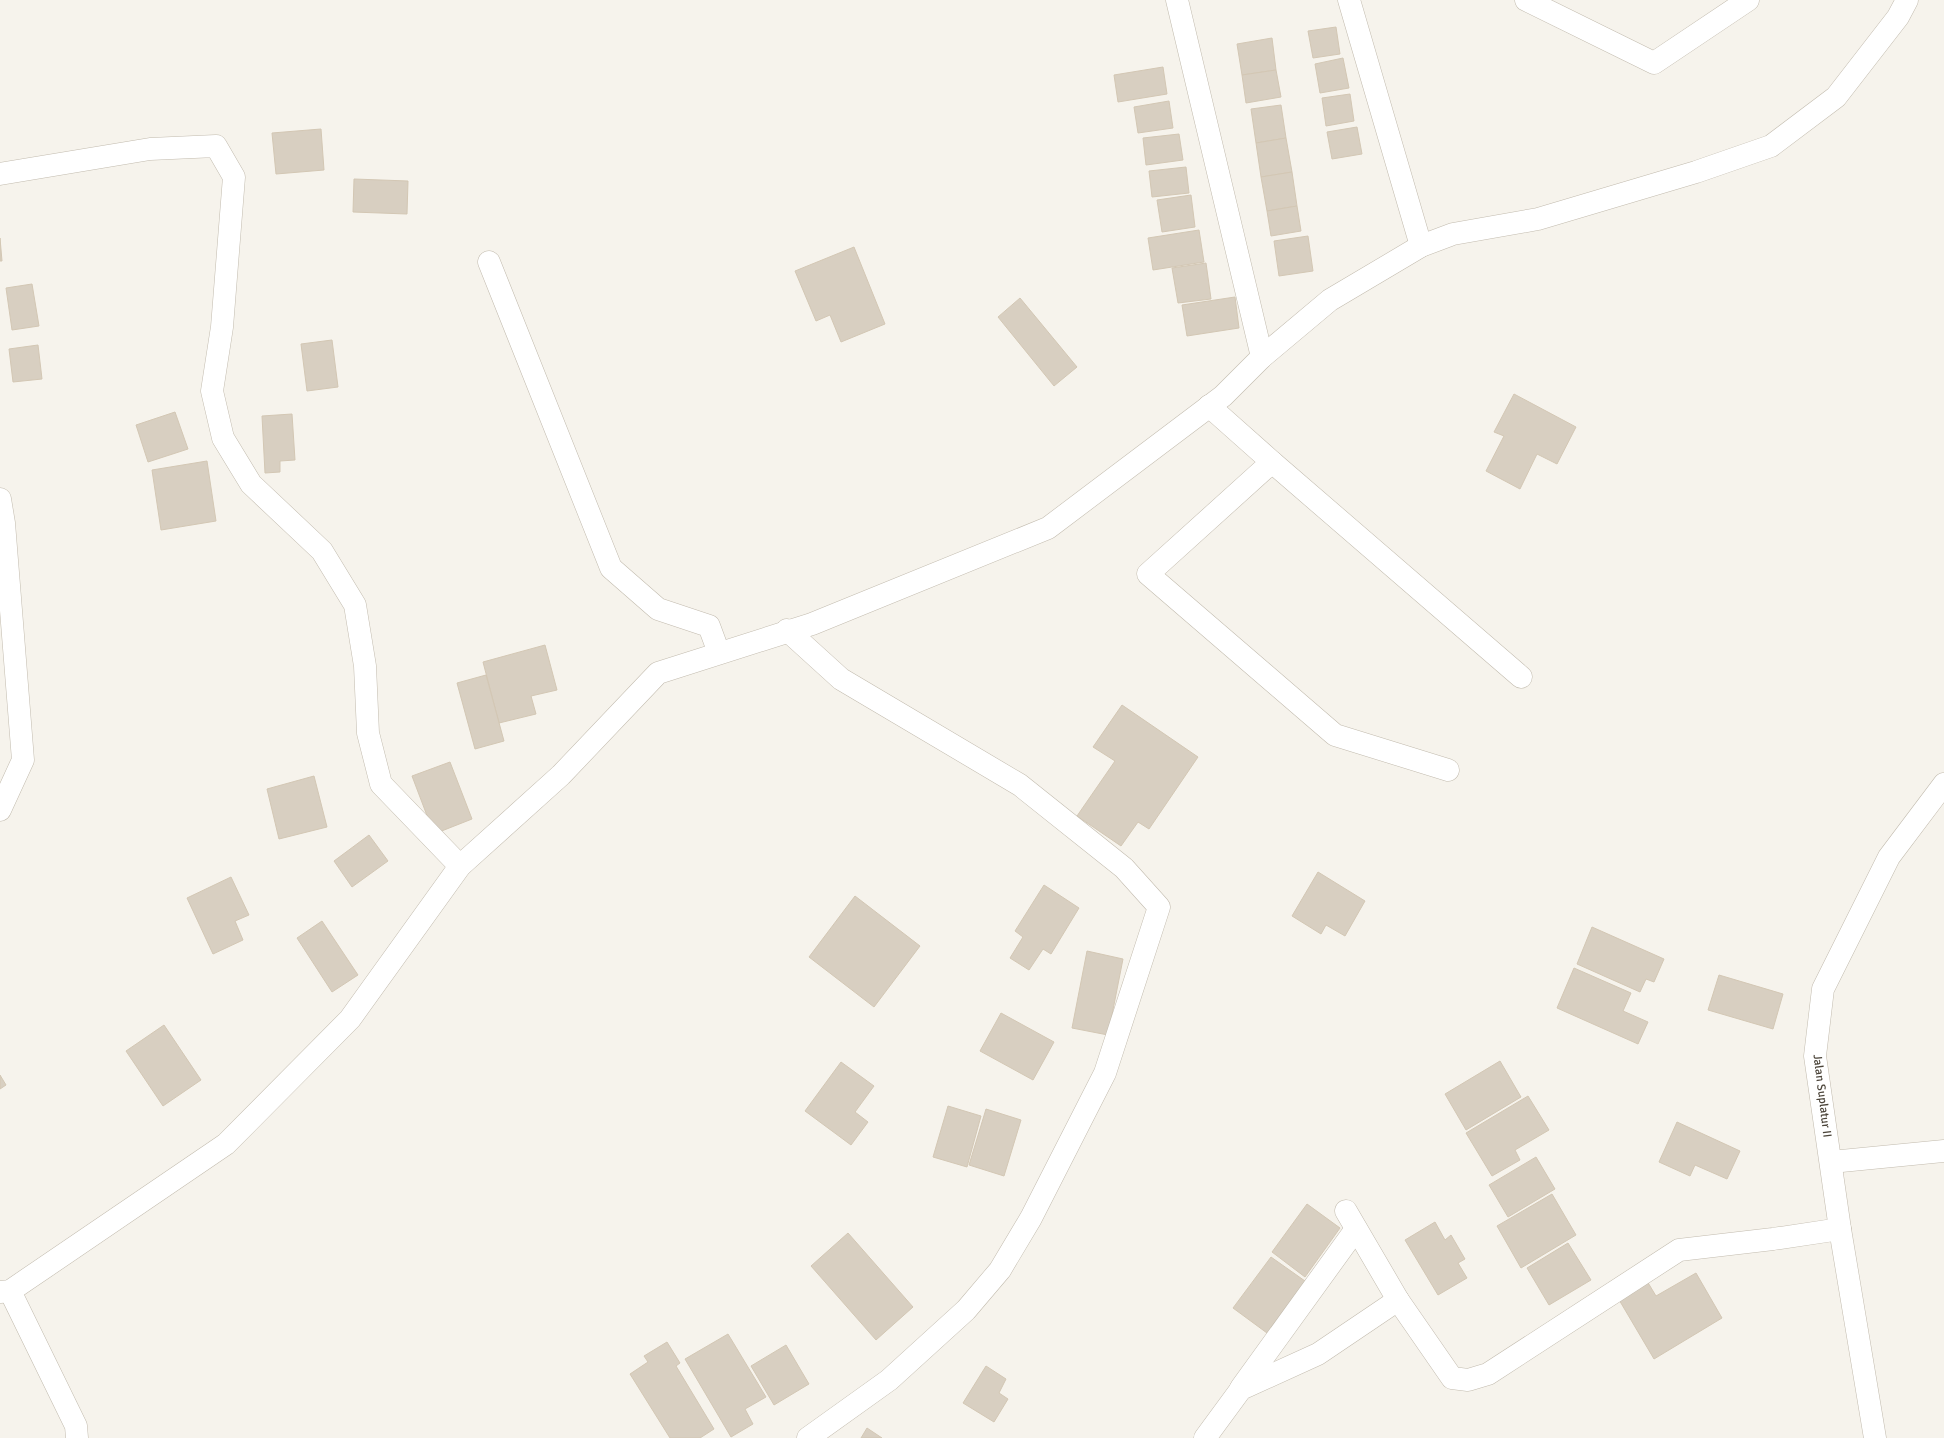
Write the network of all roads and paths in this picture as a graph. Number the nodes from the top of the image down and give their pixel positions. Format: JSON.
{"nodes":[{"id":1,"x":1177,"y":0,"type":"edge"},
{"id":2,"x":1349,"y":0,"type":"edge"},
{"id":3,"x":1526,"y":0,"type":"edge"},
{"id":4,"x":1748,"y":0,"type":"edge"},
{"id":5,"x":1907,"y":0,"type":"edge"},
{"id":6,"x":0,"y":174,"type":"edge"},
{"id":7,"x":1421,"y":246,"type":"junction"},
{"id":8,"x":489,"y":262,"type":"dead end"},
{"id":9,"x":1262,"y":357,"type":"junction"},
{"id":10,"x":1209,"y":406,"type":"junction"},
{"id":11,"x":1272,"y":462,"type":"junction"},
{"id":12,"x":0,"y":499,"type":"edge"},
{"id":13,"x":787,"y":630,"type":"junction"},
{"id":14,"x":718,"y":653,"type":"junction"},
{"id":15,"x":1521,"y":677,"type":"dead end"},
{"id":16,"x":1448,"y":770,"type":"dead end"},
{"id":17,"x":1944,"y":784,"type":"edge"},
{"id":18,"x":0,"y":810,"type":"edge"},
{"id":19,"x":460,"y":866,"type":"junction"},
{"id":20,"x":1944,"y":1151,"type":"edge"},
{"id":21,"x":1831,"y":1162,"type":"junction"},
{"id":22,"x":1840,"y":1229,"type":"junction"},
{"id":23,"x":5,"y":1291,"type":"edge"},
{"id":24,"x":1398,"y":1300,"type":"junction"},
{"id":25,"x":1240,"y":1389,"type":"junction"},
{"id":26,"x":77,"y":1438,"type":"edge"},
{"id":27,"x":808,"y":1438,"type":"edge"},
{"id":28,"x":1205,"y":1438,"type":"edge"},
{"id":29,"x":1875,"y":1438,"type":"edge"}],
"edges":[{"from":1,"to":9,"type":"street"},
{"from":2,"to":7,"type":"street"},
{"from":3,"to":4,"type":"street"},
{"from":5,"to":7,"type":"street"},
{"from":6,"to":19,"type":"street"},
{"from":7,"to":9,"type":"street"},
{"from":8,"to":14,"type":"street"},
{"from":9,"to":10,"type":"street"},
{"from":10,"to":11,"type":"street"},
{"from":10,"to":13,"type":"street"},
{"from":11,"to":15,"type":"street"},
{"from":11,"to":16,"type":"street"},
{"from":12,"to":18,"type":"street"},
{"from":13,"to":14,"type":"street"},
{"from":13,"to":27,"type":"street"},
{"from":14,"to":19,"type":"street"},
{"from":17,"to":21,"type":"street","name":"Jalan Suplatur II"},
{"from":19,"to":23,"type":"street"},
{"from":20,"to":21,"type":"street"},
{"from":21,"to":22,"type":"street","name":"Jalan Suplatur II"},
{"from":22,"to":24,"type":"street"},
{"from":22,"to":29,"type":"street","name":"Jalan Suplatur II"},
{"from":23,"to":26,"type":"street"},
{"from":24,"to":25,"type":"street"},
{"from":24,"to":25,"type":"street"},
{"from":25,"to":28,"type":"street"}]}
